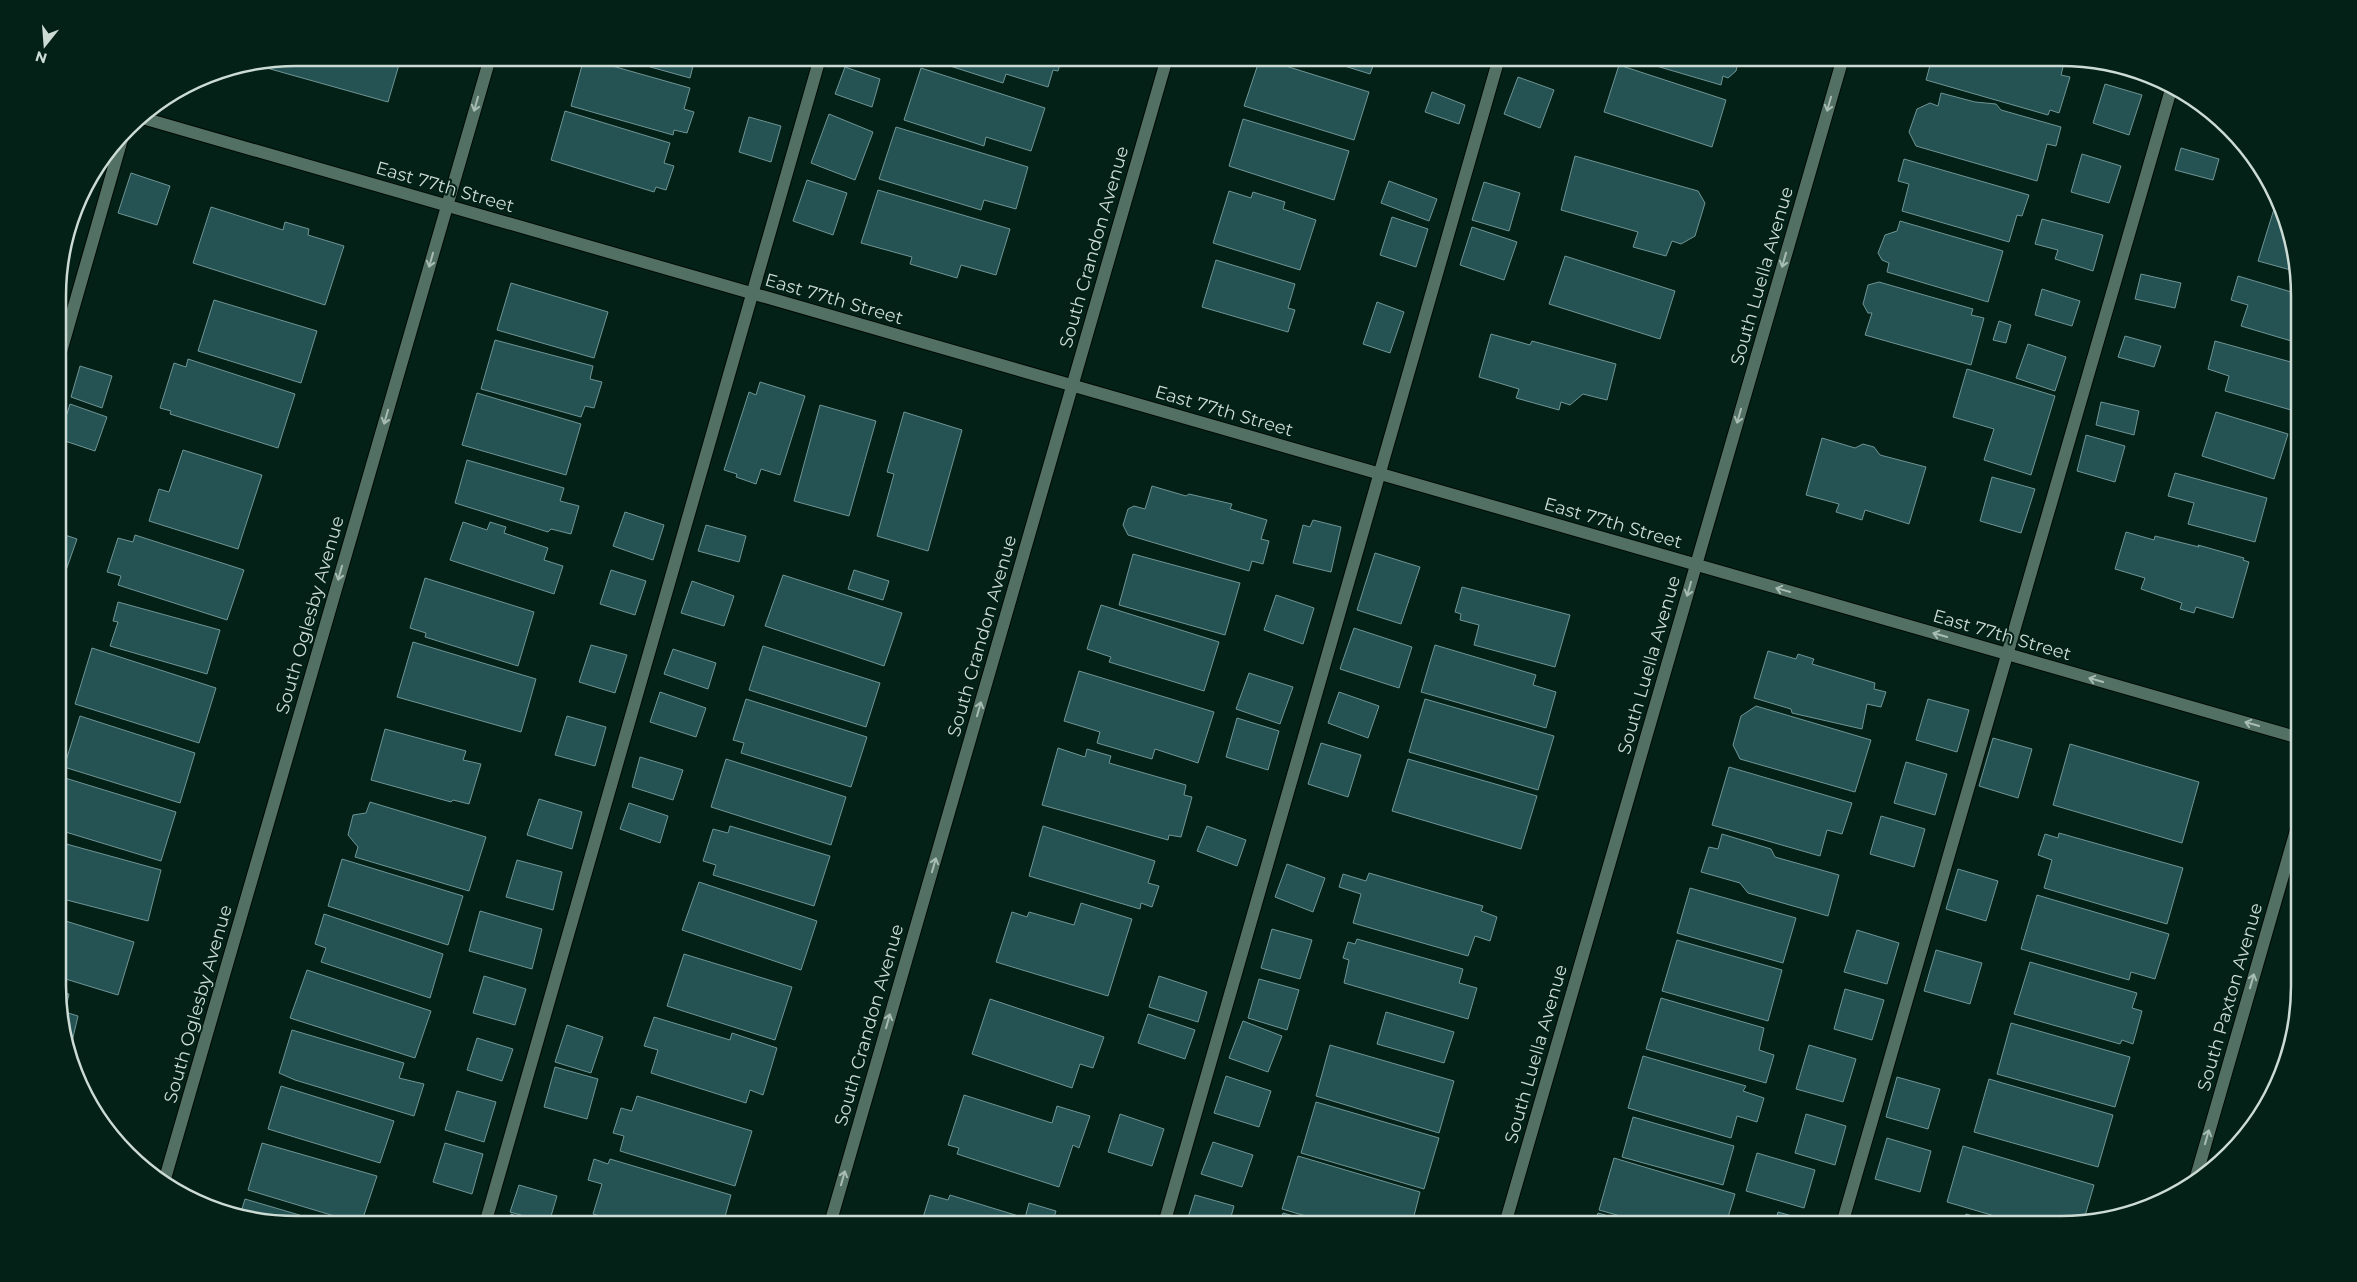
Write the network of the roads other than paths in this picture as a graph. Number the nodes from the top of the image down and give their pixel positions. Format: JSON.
{"nodes":[{"id":1,"x":488,"y":66,"type":"edge"},
{"id":2,"x":818,"y":66,"type":"edge"},
{"id":3,"x":1165,"y":66,"type":"edge"},
{"id":4,"x":1497,"y":66,"type":"edge"},
{"id":5,"x":1841,"y":66,"type":"edge"},
{"id":6,"x":2170,"y":94,"type":"edge"},
{"id":7,"x":149,"y":120,"type":"edge"},
{"id":8,"x":119,"y":150,"type":"edge"},
{"id":9,"x":447,"y":206,"type":"junction"},
{"id":10,"x":752,"y":293,"type":"junction"},
{"id":11,"x":66,"y":334,"type":"edge"},
{"id":12,"x":1072,"y":385,"type":"junction"},
{"id":13,"x":1380,"y":474,"type":"junction"},
{"id":14,"x":1696,"y":565,"type":"junction"},
{"id":15,"x":2007,"y":655,"type":"junction"},
{"id":16,"x":2291,"y":736,"type":"edge"},
{"id":17,"x":2291,"y":848,"type":"edge"},
{"id":18,"x":2198,"y":1170,"type":"edge"},
{"id":19,"x":166,"y":1175,"type":"edge"},
{"id":20,"x":487,"y":1216,"type":"edge"},
{"id":21,"x":832,"y":1216,"type":"edge"},
{"id":22,"x":1166,"y":1216,"type":"edge"},
{"id":23,"x":1507,"y":1216,"type":"edge"},
{"id":24,"x":1844,"y":1216,"type":"edge"}],
"edges":[{"from":1,"to":9,"type":"street","name":"South Oglesby Avenue","one_way":true},
{"from":2,"to":10,"type":"street"},
{"from":3,"to":12,"type":"street","name":"South Crandon Avenue"},
{"from":4,"to":13,"type":"street"},
{"from":5,"to":14,"type":"street","name":"South Luella Avenue","one_way":true},
{"from":6,"to":15,"type":"street"},
{"from":7,"to":9,"type":"street","name":"East 77th Street"},
{"from":8,"to":11,"type":"street"},
{"from":9,"to":10,"type":"street","name":"East 77th Street"},
{"from":9,"to":19,"type":"street","name":"South Oglesby Avenue","one_way":true},
{"from":10,"to":12,"type":"street","name":"East 77th Street"},
{"from":10,"to":20,"type":"street"},
{"from":12,"to":13,"type":"street","name":"East 77th Street"},
{"from":21,"to":12,"type":"street","name":"South Crandon Avenue","one_way":true},
{"from":13,"to":14,"type":"street","name":"East 77th Street"},
{"from":13,"to":22,"type":"street"},
{"from":15,"to":14,"type":"street","name":"East 77th Street","one_way":true},
{"from":14,"to":23,"type":"street","name":"South Luella Avenue","one_way":true},
{"from":16,"to":15,"type":"street","name":"East 77th Street","one_way":true},
{"from":15,"to":24,"type":"street"},
{"from":18,"to":17,"type":"street","name":"South Paxton Avenue","one_way":true}]}
